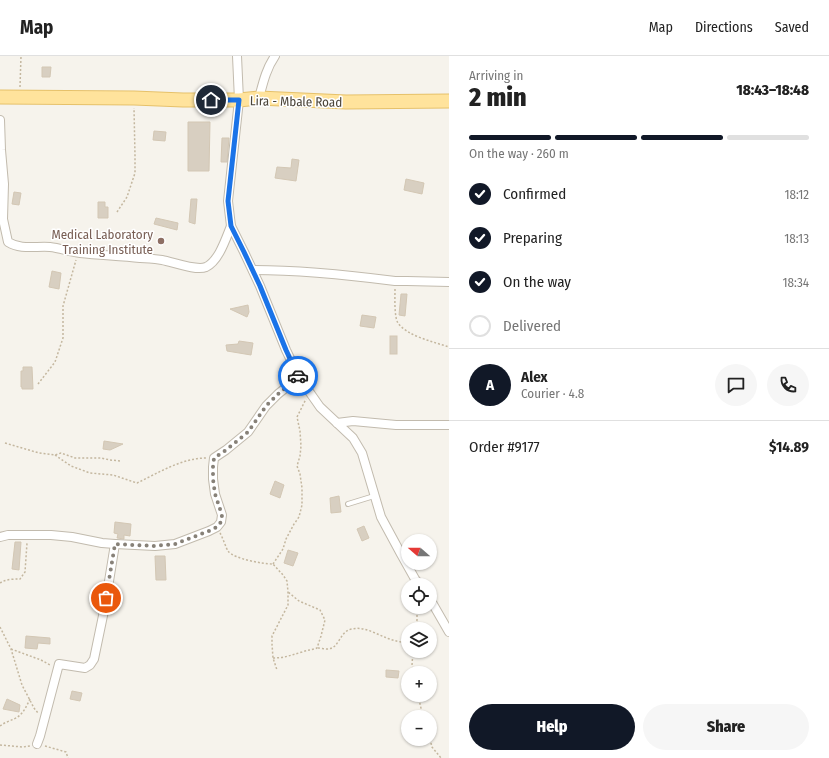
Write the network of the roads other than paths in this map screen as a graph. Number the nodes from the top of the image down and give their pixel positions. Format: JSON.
{"nodes":[{"id":1,"x":237,"y":56,"type":"edge"},
{"id":2,"x":275,"y":56,"type":"edge"},
{"id":3,"x":0,"y":97,"type":"edge"},
{"id":4,"x":259,"y":98,"type":"junction"},
{"id":5,"x":239,"y":100,"type":"junction"},
{"id":6,"x":449,"y":101,"type":"edge"},
{"id":7,"x":0,"y":120,"type":"edge"},
{"id":8,"x":231,"y":226,"type":"junction"},
{"id":9,"x":253,"y":270,"type":"junction"},
{"id":10,"x":449,"y":282,"type":"edge"},
{"id":11,"x":299,"y":377,"type":"junction"},
{"id":12,"x":337,"y":423,"type":"junction"},
{"id":13,"x":449,"y":425,"type":"edge"},
{"id":14,"x":374,"y":496,"type":"junction"},
{"id":15,"x":348,"y":504,"type":"dead end"},
{"id":16,"x":0,"y":537,"type":"edge"},
{"id":17,"x":115,"y":544,"type":"junction"},
{"id":18,"x":414,"y":578,"type":"edge"},
{"id":19,"x":437,"y":611,"type":"edge"},
{"id":20,"x":449,"y":632,"type":"edge"},
{"id":21,"x":37,"y":744,"type":"road end"}],
"edges":[{"from":1,"to":5,"type":"street"},
{"from":2,"to":4,"type":"street"},
{"from":3,"to":5,"type":"main road","name":"Lira - Mbale Road"},
{"from":4,"to":5,"type":"main road","name":"Lira - Mbale Road"},
{"from":4,"to":6,"type":"main road","name":"Lira - Mbale Road"},
{"from":5,"to":8,"type":"street"},
{"from":7,"to":8,"type":"street"},
{"from":8,"to":9,"type":"street"},
{"from":9,"to":10,"type":"street"},
{"from":9,"to":11,"type":"street"},
{"from":11,"to":12,"type":"street"},
{"from":11,"to":17,"type":"street"},
{"from":12,"to":13,"type":"street"},
{"from":12,"to":14,"type":"street"},
{"from":14,"to":15,"type":"lane"},
{"from":14,"to":18,"type":"street"},
{"from":16,"to":17,"type":"street"},
{"from":17,"to":21,"type":"street"},
{"from":19,"to":20,"type":"street"}]}
